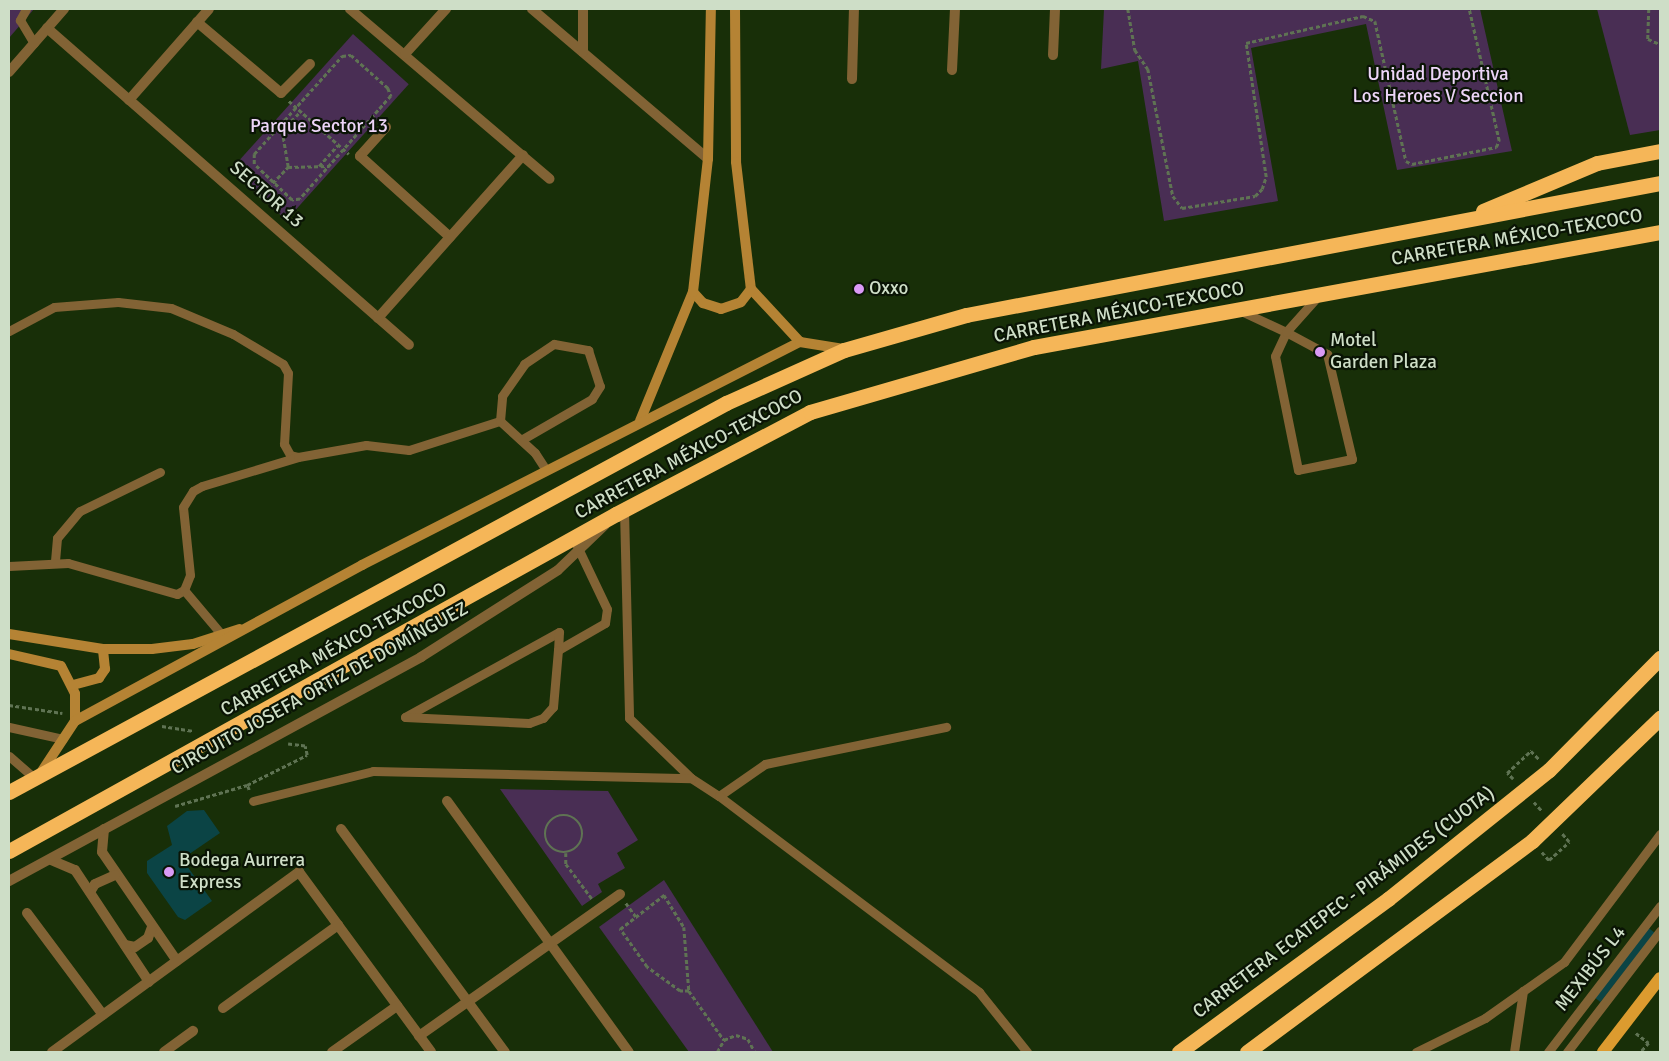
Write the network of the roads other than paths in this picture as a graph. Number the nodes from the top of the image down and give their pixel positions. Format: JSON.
{"nodes":[{"id":1,"x":26,"y":9,"type":"edge"},
{"id":2,"x":64,"y":9,"type":"edge"},
{"id":3,"x":209,"y":9,"type":"edge"},
{"id":4,"x":350,"y":9,"type":"edge"},
{"id":5,"x":446,"y":9,"type":"edge"},
{"id":6,"x":532,"y":9,"type":"edge"},
{"id":7,"x":583,"y":9,"type":"edge"},
{"id":8,"x":712,"y":9,"type":"edge"},
{"id":9,"x":735,"y":9,"type":"edge"},
{"id":10,"x":854,"y":9,"type":"edge"},
{"id":11,"x":955,"y":9,"type":"edge"},
{"id":12,"x":1055,"y":9,"type":"edge"},
{"id":13,"x":197,"y":22,"type":"junction"},
{"id":14,"x":47,"y":28,"type":"junction"},
{"id":15,"x":34,"y":43,"type":"junction"},
{"id":16,"x":583,"y":52,"type":"junction"},
{"id":17,"x":405,"y":54,"type":"junction"},
{"id":18,"x":1053,"y":55,"type":"dead end"},
{"id":19,"x":310,"y":64,"type":"dead end"},
{"id":20,"x":952,"y":70,"type":"dead end"},
{"id":21,"x":9,"y":72,"type":"edge"},
{"id":22,"x":852,"y":79,"type":"dead end"},
{"id":23,"x":129,"y":100,"type":"junction"},
{"id":24,"x":386,"y":127,"type":"dead end"},
{"id":25,"x":1660,"y":151,"type":"edge"},
{"id":26,"x":523,"y":155,"type":"junction"},
{"id":27,"x":708,"y":159,"type":"junction"},
{"id":28,"x":550,"y":179,"type":"dead end"},
{"id":29,"x":1660,"y":183,"type":"edge"},
{"id":30,"x":1468,"y":218,"type":"junction"},
{"id":31,"x":1660,"y":232,"type":"edge"},
{"id":32,"x":450,"y":237,"type":"junction"},
{"id":33,"x":751,"y":289,"type":"junction"},
{"id":34,"x":693,"y":292,"type":"junction"},
{"id":35,"x":1319,"y":294,"type":"junction"},
{"id":36,"x":1238,"y":309,"type":"junction"},
{"id":37,"x":378,"y":318,"type":"junction"},
{"id":38,"x":9,"y":332,"type":"edge"},
{"id":39,"x":1286,"y":332,"type":"junction"},
{"id":40,"x":800,"y":342,"type":"junction"},
{"id":41,"x":409,"y":344,"type":"dead end"},
{"id":42,"x":844,"y":350,"type":"junction"},
{"id":43,"x":500,"y":421,"type":"junction"},
{"id":44,"x":640,"y":421,"type":"junction"},
{"id":45,"x":521,"y":440,"type":"junction"},
{"id":46,"x":298,"y":457,"type":"junction"},
{"id":47,"x":546,"y":470,"type":"junction"},
{"id":48,"x":160,"y":472,"type":"dead end"},
{"id":49,"x":620,"y":512,"type":"junction"},
{"id":50,"x":576,"y":544,"type":"junction"},
{"id":51,"x":55,"y":561,"type":"junction"},
{"id":52,"x":9,"y":566,"type":"edge"},
{"id":53,"x":184,"y":590,"type":"junction"},
{"id":54,"x":267,"y":620,"type":"junction"},
{"id":55,"x":9,"y":634,"type":"edge"},
{"id":56,"x":222,"y":635,"type":"junction"},
{"id":57,"x":103,"y":649,"type":"junction"},
{"id":58,"x":558,"y":650,"type":"junction"},
{"id":59,"x":9,"y":654,"type":"edge"},
{"id":60,"x":1660,"y":658,"type":"edge"},
{"id":61,"x":73,"y":685,"type":"junction"},
{"id":62,"x":1660,"y":718,"type":"edge"},
{"id":63,"x":75,"y":721,"type":"junction"},
{"id":64,"x":9,"y":727,"type":"edge"},
{"id":65,"x":946,"y":727,"type":"dead end"},
{"id":66,"x":63,"y":739,"type":"junction"},
{"id":67,"x":9,"y":756,"type":"edge"},
{"id":68,"x":37,"y":776,"type":"junction"},
{"id":69,"x":691,"y":778,"type":"junction"},
{"id":70,"x":9,"y":792,"type":"edge"},
{"id":71,"x":718,"y":796,"type":"junction"},
{"id":72,"x":253,"y":801,"type":"dead end"},
{"id":73,"x":446,"y":801,"type":"dead end"},
{"id":74,"x":104,"y":828,"type":"junction"},
{"id":75,"x":341,"y":829,"type":"dead end"},
{"id":76,"x":1660,"y":834,"type":"edge"},
{"id":77,"x":9,"y":852,"type":"edge"},
{"id":78,"x":51,"y":860,"type":"junction"},
{"id":79,"x":115,"y":875,"type":"junction"},
{"id":80,"x":9,"y":881,"type":"edge"},
{"id":81,"x":90,"y":892,"type":"junction"},
{"id":82,"x":620,"y":894,"type":"dead end"},
{"id":83,"x":1660,"y":906,"type":"edge"},
{"id":84,"x":27,"y":913,"type":"dead end"},
{"id":85,"x":338,"y":925,"type":"junction"},
{"id":86,"x":152,"y":927,"type":"junction"},
{"id":87,"x":1660,"y":931,"type":"edge"},
{"id":88,"x":550,"y":944,"type":"junction"},
{"id":89,"x":125,"y":945,"type":"junction"},
{"id":90,"x":177,"y":961,"type":"junction"},
{"id":91,"x":1660,"y":978,"type":"edge"},
{"id":92,"x":149,"y":982,"type":"junction"},
{"id":93,"x":1523,"y":991,"type":"junction"},
{"id":94,"x":469,"y":1002,"type":"junction"},
{"id":95,"x":397,"y":1006,"type":"junction"},
{"id":96,"x":223,"y":1008,"type":"dead end"},
{"id":97,"x":103,"y":1015,"type":"junction"},
{"id":98,"x":193,"y":1032,"type":"dead end"},
{"id":99,"x":419,"y":1036,"type":"junction"},
{"id":100,"x":52,"y":1052,"type":"edge"},
{"id":101,"x":164,"y":1052,"type":"edge"},
{"id":102,"x":332,"y":1052,"type":"edge"},
{"id":103,"x":431,"y":1052,"type":"edge"},
{"id":104,"x":505,"y":1052,"type":"edge"},
{"id":105,"x":629,"y":1052,"type":"edge"},
{"id":106,"x":1027,"y":1052,"type":"edge"},
{"id":107,"x":1179,"y":1052,"type":"edge"},
{"id":108,"x":1247,"y":1052,"type":"edge"},
{"id":109,"x":1416,"y":1052,"type":"edge"},
{"id":110,"x":1514,"y":1052,"type":"edge"},
{"id":111,"x":1548,"y":1052,"type":"edge"},
{"id":112,"x":1567,"y":1052,"type":"edge"},
{"id":113,"x":1603,"y":1052,"type":"edge"}],
"edges":[{"from":1,"to":15,"type":"lane"},
{"from":2,"to":14,"type":"street"},
{"from":3,"to":13,"type":"street"},
{"from":4,"to":17,"type":"street"},
{"from":5,"to":17,"type":"street"},
{"from":6,"to":16,"type":"street"},
{"from":7,"to":16,"type":"street"},
{"from":8,"to":27,"type":"street"},
{"from":9,"to":33,"type":"street"},
{"from":10,"to":22,"type":"street"},
{"from":11,"to":20,"type":"street"},
{"from":12,"to":18,"type":"street"},
{"from":13,"to":19,"type":"street"},
{"from":13,"to":23,"type":"street"},
{"from":14,"to":15,"type":"street"},
{"from":14,"to":23,"type":"street","name":"SECTOR 13"},
{"from":15,"to":21,"type":"street"},
{"from":16,"to":27,"type":"street"},
{"from":17,"to":26,"type":"street"},
{"from":23,"to":37,"type":"street","name":"SECTOR 13"},
{"from":24,"to":32,"type":"street"},
{"from":25,"to":30,"type":"highway"},
{"from":26,"to":28,"type":"street"},
{"from":26,"to":32,"type":"street"},
{"from":27,"to":34,"type":"street"},
{"from":29,"to":30,"type":"highway","name":"CARRETERA MÉXICO-TEXCOCO"},
{"from":30,"to":42,"type":"highway","name":"CARRETERA MÉXICO-TEXCOCO"},
{"from":31,"to":35,"type":"highway","name":"CARRETERA MÉXICO-TEXCOCO"},
{"from":32,"to":37,"type":"street"},
{"from":33,"to":34,"type":"street"},
{"from":33,"to":40,"type":"street"},
{"from":34,"to":44,"type":"street"},
{"from":35,"to":36,"type":"highway","name":"CARRETERA MÉXICO-TEXCOCO"},
{"from":35,"to":39,"type":"lane"},
{"from":36,"to":39,"type":"lane"},
{"from":36,"to":49,"type":"highway","name":"CARRETERA MÉXICO-TEXCOCO"},
{"from":37,"to":41,"type":"street","name":"SECTOR 13"},
{"from":38,"to":46,"type":"lane"},
{"from":39,"to":39,"type":"lane"},
{"from":40,"to":42,"type":"street"},
{"from":40,"to":44,"type":"street"},
{"from":42,"to":68,"type":"highway","name":"CARRETERA MÉXICO-TEXCOCO"},
{"from":43,"to":45,"type":"lane"},
{"from":43,"to":45,"type":"lane"},
{"from":43,"to":46,"type":"lane"},
{"from":44,"to":47,"type":"street"},
{"from":45,"to":47,"type":"lane"},
{"from":46,"to":53,"type":"lane"},
{"from":47,"to":54,"type":"street"},
{"from":48,"to":51,"type":"lane"},
{"from":49,"to":50,"type":"highway","name":"CARRETERA MÉXICO-TEXCOCO"},
{"from":49,"to":69,"type":"lane"},
{"from":50,"to":58,"type":"lane"},
{"from":50,"to":74,"type":"street","name":"CIRCUITO JOSEFA ORTIZ DE DOMÍNGUEZ"},
{"from":50,"to":77,"type":"highway","name":"CARRETERA MÉXICO-TEXCOCO"},
{"from":51,"to":52,"type":"lane"},
{"from":51,"to":53,"type":"lane"},
{"from":53,"to":56,"type":"lane"},
{"from":54,"to":56,"type":"street"},
{"from":54,"to":63,"type":"street"},
{"from":55,"to":57,"type":"street"},
{"from":56,"to":57,"type":"street"},
{"from":57,"to":61,"type":"street"},
{"from":58,"to":58,"type":"lane"},
{"from":59,"to":61,"type":"street"},
{"from":60,"to":107,"type":"highway","name":"CARRETERA ECATEPEC - PIRÁMIDES (CUOTA)"},
{"from":61,"to":63,"type":"street"},
{"from":62,"to":108,"type":"highway"},
{"from":63,"to":66,"type":"street"},
{"from":64,"to":66,"type":"lane"},
{"from":65,"to":71,"type":"lane"},
{"from":66,"to":68,"type":"street"},
{"from":67,"to":68,"type":"lane"},
{"from":68,"to":70,"type":"highway","name":"CARRETERA MÉXICO-TEXCOCO"},
{"from":69,"to":71,"type":"lane"},
{"from":69,"to":72,"type":"lane"},
{"from":71,"to":106,"type":"lane"},
{"from":73,"to":88,"type":"street"},
{"from":74,"to":78,"type":"street","name":"CIRCUITO JOSEFA ORTIZ DE DOMÍNGUEZ"},
{"from":74,"to":79,"type":"street"},
{"from":75,"to":94,"type":"street"},
{"from":76,"to":93,"type":"lane"},
{"from":78,"to":80,"type":"street","name":"CIRCUITO JOSEFA ORTIZ DE DOMÍNGUEZ"},
{"from":78,"to":81,"type":"street"},
{"from":79,"to":81,"type":"street"},
{"from":79,"to":86,"type":"street"},
{"from":81,"to":89,"type":"street"},
{"from":82,"to":88,"type":"street"},
{"from":83,"to":111,"type":"lane","name":"MEXIBÚS L4"},
{"from":84,"to":97,"type":"street"},
{"from":85,"to":90,"type":"street"},
{"from":85,"to":95,"type":"street"},
{"from":85,"to":96,"type":"street"},
{"from":86,"to":89,"type":"street"},
{"from":86,"to":90,"type":"street"},
{"from":87,"to":112,"type":"lane","name":"MEXIBÚS L4"},
{"from":88,"to":94,"type":"street"},
{"from":88,"to":105,"type":"street"},
{"from":89,"to":92,"type":"street"},
{"from":90,"to":92,"type":"street"},
{"from":91,"to":113,"type":"main road"},
{"from":92,"to":97,"type":"street"},
{"from":93,"to":109,"type":"lane"},
{"from":93,"to":110,"type":"lane"},
{"from":94,"to":99,"type":"street"},
{"from":94,"to":104,"type":"street"},
{"from":95,"to":99,"type":"street"},
{"from":95,"to":102,"type":"street"},
{"from":97,"to":100,"type":"street"},
{"from":98,"to":101,"type":"street"},
{"from":99,"to":103,"type":"street"}]}
